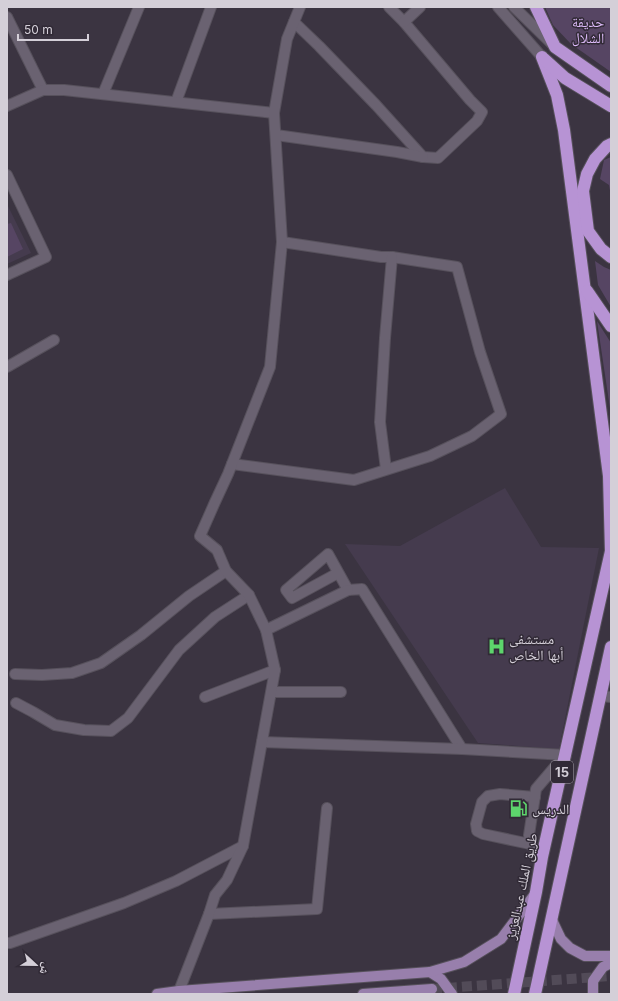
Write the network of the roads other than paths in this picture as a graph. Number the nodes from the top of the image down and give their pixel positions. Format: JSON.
{"nodes":[{"id":1,"x":139,"y":7,"type":"edge"},
{"id":2,"x":211,"y":7,"type":"edge"},
{"id":3,"x":300,"y":7,"type":"edge"},
{"id":4,"x":389,"y":7,"type":"edge"},
{"id":5,"x":420,"y":7,"type":"edge"},
{"id":6,"x":498,"y":7,"type":"edge"},
{"id":7,"x":514,"y":7,"type":"edge"},
{"id":8,"x":536,"y":7,"type":"edge"},
{"id":9,"x":7,"y":16,"type":"edge"},
{"id":10,"x":294,"y":22,"type":"junction"},
{"id":11,"x":404,"y":22,"type":"junction"},
{"id":12,"x":555,"y":47,"type":"junction"},
{"id":13,"x":542,"y":57,"type":"junction"},
{"id":14,"x":611,"y":86,"type":"edge"},
{"id":15,"x":43,"y":90,"type":"junction"},
{"id":16,"x":102,"y":94,"type":"junction"},
{"id":17,"x":176,"y":102,"type":"junction"},
{"id":18,"x":7,"y":106,"type":"edge"},
{"id":19,"x":611,"y":106,"type":"edge"},
{"id":20,"x":274,"y":112,"type":"junction"},
{"id":21,"x":276,"y":135,"type":"junction"},
{"id":22,"x":611,"y":144,"type":"edge"},
{"id":23,"x":424,"y":157,"type":"junction"},
{"id":24,"x":7,"y":175,"type":"edge"},
{"id":25,"x":282,"y":242,"type":"junction"},
{"id":26,"x":392,"y":257,"type":"junction"},
{"id":27,"x":611,"y":257,"type":"edge"},
{"id":28,"x":7,"y":275,"type":"edge"},
{"id":29,"x":585,"y":288,"type":"junction"},
{"id":30,"x":611,"y":326,"type":"edge"},
{"id":31,"x":54,"y":340,"type":"dead end"},
{"id":32,"x":7,"y":367,"type":"edge"},
{"id":33,"x":232,"y":464,"type":"junction"},
{"id":34,"x":386,"y":470,"type":"junction"},
{"id":35,"x":611,"y":552,"type":"edge"},
{"id":36,"x":226,"y":571,"type":"junction"},
{"id":37,"x":338,"y":573,"type":"junction"},
{"id":38,"x":348,"y":590,"type":"junction"},
{"id":39,"x":249,"y":595,"type":"junction"},
{"id":40,"x":266,"y":630,"type":"junction"},
{"id":41,"x":611,"y":647,"type":"edge"},
{"id":42,"x":275,"y":670,"type":"junction"},
{"id":43,"x":15,"y":674,"type":"dead end"},
{"id":44,"x":272,"y":692,"type":"junction"},
{"id":45,"x":341,"y":692,"type":"dead end"},
{"id":46,"x":606,"y":697,"type":"edge"},
{"id":47,"x":206,"y":698,"type":"dead end"},
{"id":48,"x":16,"y":703,"type":"dead end"},
{"id":49,"x":262,"y":742,"type":"junction"},
{"id":50,"x":462,"y":749,"type":"junction"},
{"id":51,"x":566,"y":755,"type":"junction"},
{"id":52,"x":535,"y":798,"type":"junction"},
{"id":53,"x":327,"y":808,"type":"dead end"},
{"id":54,"x":530,"y":844,"type":"junction"},
{"id":55,"x":243,"y":846,"type":"junction"},
{"id":56,"x":542,"y":857,"type":"junction"},
{"id":57,"x":536,"y":892,"type":"junction"},
{"id":58,"x":210,"y":914,"type":"junction"},
{"id":59,"x":551,"y":918,"type":"junction"},
{"id":60,"x":7,"y":943,"type":"edge"},
{"id":61,"x":611,"y":956,"type":"edge"},
{"id":62,"x":611,"y":963,"type":"edge"},
{"id":63,"x":430,"y":972,"type":"junction"},
{"id":64,"x":432,"y":989,"type":"tunnel mouth"},
{"id":65,"x":179,"y":991,"type":"junction"},
{"id":66,"x":157,"y":994,"type":"edge"},
{"id":67,"x":363,"y":994,"type":"edge"},
{"id":68,"x":452,"y":994,"type":"edge"},
{"id":69,"x":514,"y":994,"type":"edge"},
{"id":70,"x":534,"y":994,"type":"edge"},
{"id":71,"x":593,"y":994,"type":"edge"}],
"edges":[{"from":1,"to":16,"type":"street"},
{"from":2,"to":17,"type":"street"},
{"from":3,"to":10,"type":"street"},
{"from":4,"to":11,"type":"street"},
{"from":5,"to":11,"type":"street"},
{"from":6,"to":13,"type":"street"},
{"from":7,"to":12,"type":"street"},
{"from":8,"to":12,"type":"highway"},
{"from":9,"to":15,"type":"street"},
{"from":10,"to":20,"type":"street"},
{"from":10,"to":23,"type":"street"},
{"from":11,"to":23,"type":"street"},
{"from":12,"to":14,"type":"highway"},
{"from":13,"to":19,"type":"highway"},
{"from":13,"to":29,"type":"highway","name":"طريق الملك عبدالعزيز"},
{"from":15,"to":16,"type":"street"},
{"from":15,"to":18,"type":"street"},
{"from":16,"to":17,"type":"street"},
{"from":17,"to":20,"type":"street"},
{"from":20,"to":21,"type":"street"},
{"from":21,"to":23,"type":"street"},
{"from":21,"to":25,"type":"street"},
{"from":22,"to":27,"type":"highway"},
{"from":24,"to":28,"type":"street"},
{"from":25,"to":26,"type":"street"},
{"from":25,"to":33,"type":"street"},
{"from":26,"to":34,"type":"street"},
{"from":26,"to":34,"type":"street"},
{"from":29,"to":30,"type":"highway"},
{"from":29,"to":35,"type":"highway","name":"طريق الملك عبدالعزيز"},
{"from":31,"to":32,"type":"street"},
{"from":33,"to":34,"type":"street"},
{"from":33,"to":36,"type":"street"},
{"from":35,"to":51,"type":"highway","name":"طريق الملك عبدالعزيز","number":"15"},
{"from":36,"to":39,"type":"street"},
{"from":36,"to":43,"type":"street"},
{"from":37,"to":37,"type":"street"},
{"from":37,"to":38,"type":"street"},
{"from":38,"to":40,"type":"street"},
{"from":38,"to":50,"type":"street"},
{"from":39,"to":40,"type":"street"},
{"from":39,"to":48,"type":"street"},
{"from":40,"to":42,"type":"street"},
{"from":41,"to":46,"type":"highway","number":"15"},
{"from":42,"to":44,"type":"street"},
{"from":42,"to":47,"type":"street"},
{"from":44,"to":45,"type":"street"},
{"from":44,"to":49,"type":"street"},
{"from":46,"to":59,"type":"highway","number":"15"},
{"from":49,"to":50,"type":"street"},
{"from":49,"to":55,"type":"street"},
{"from":50,"to":51,"type":"street"},
{"from":51,"to":52,"type":"street"},
{"from":51,"to":56,"type":"highway","name":"طريق الملك عبدالعزيز","number":"15"},
{"from":52,"to":54,"type":"street"},
{"from":52,"to":54,"type":"street"},
{"from":53,"to":58,"type":"street"},
{"from":54,"to":56,"type":"street"},
{"from":55,"to":58,"type":"street"},
{"from":55,"to":60,"type":"street"},
{"from":56,"to":57,"type":"highway","name":"طريق الملك عبدالعزيز","number":"15"},
{"from":57,"to":63,"type":"main road"},
{"from":57,"to":69,"type":"highway","name":"طريق الملك عبدالعزيز","number":"15"},
{"from":58,"to":65,"type":"street"},
{"from":59,"to":61,"type":"main road"},
{"from":59,"to":70,"type":"highway","number":"15"},
{"from":62,"to":71,"type":"main road"},
{"from":63,"to":65,"type":"main road"},
{"from":63,"to":68,"type":"main road"},
{"from":64,"to":67,"type":"main road"},
{"from":65,"to":66,"type":"main road"}]}
